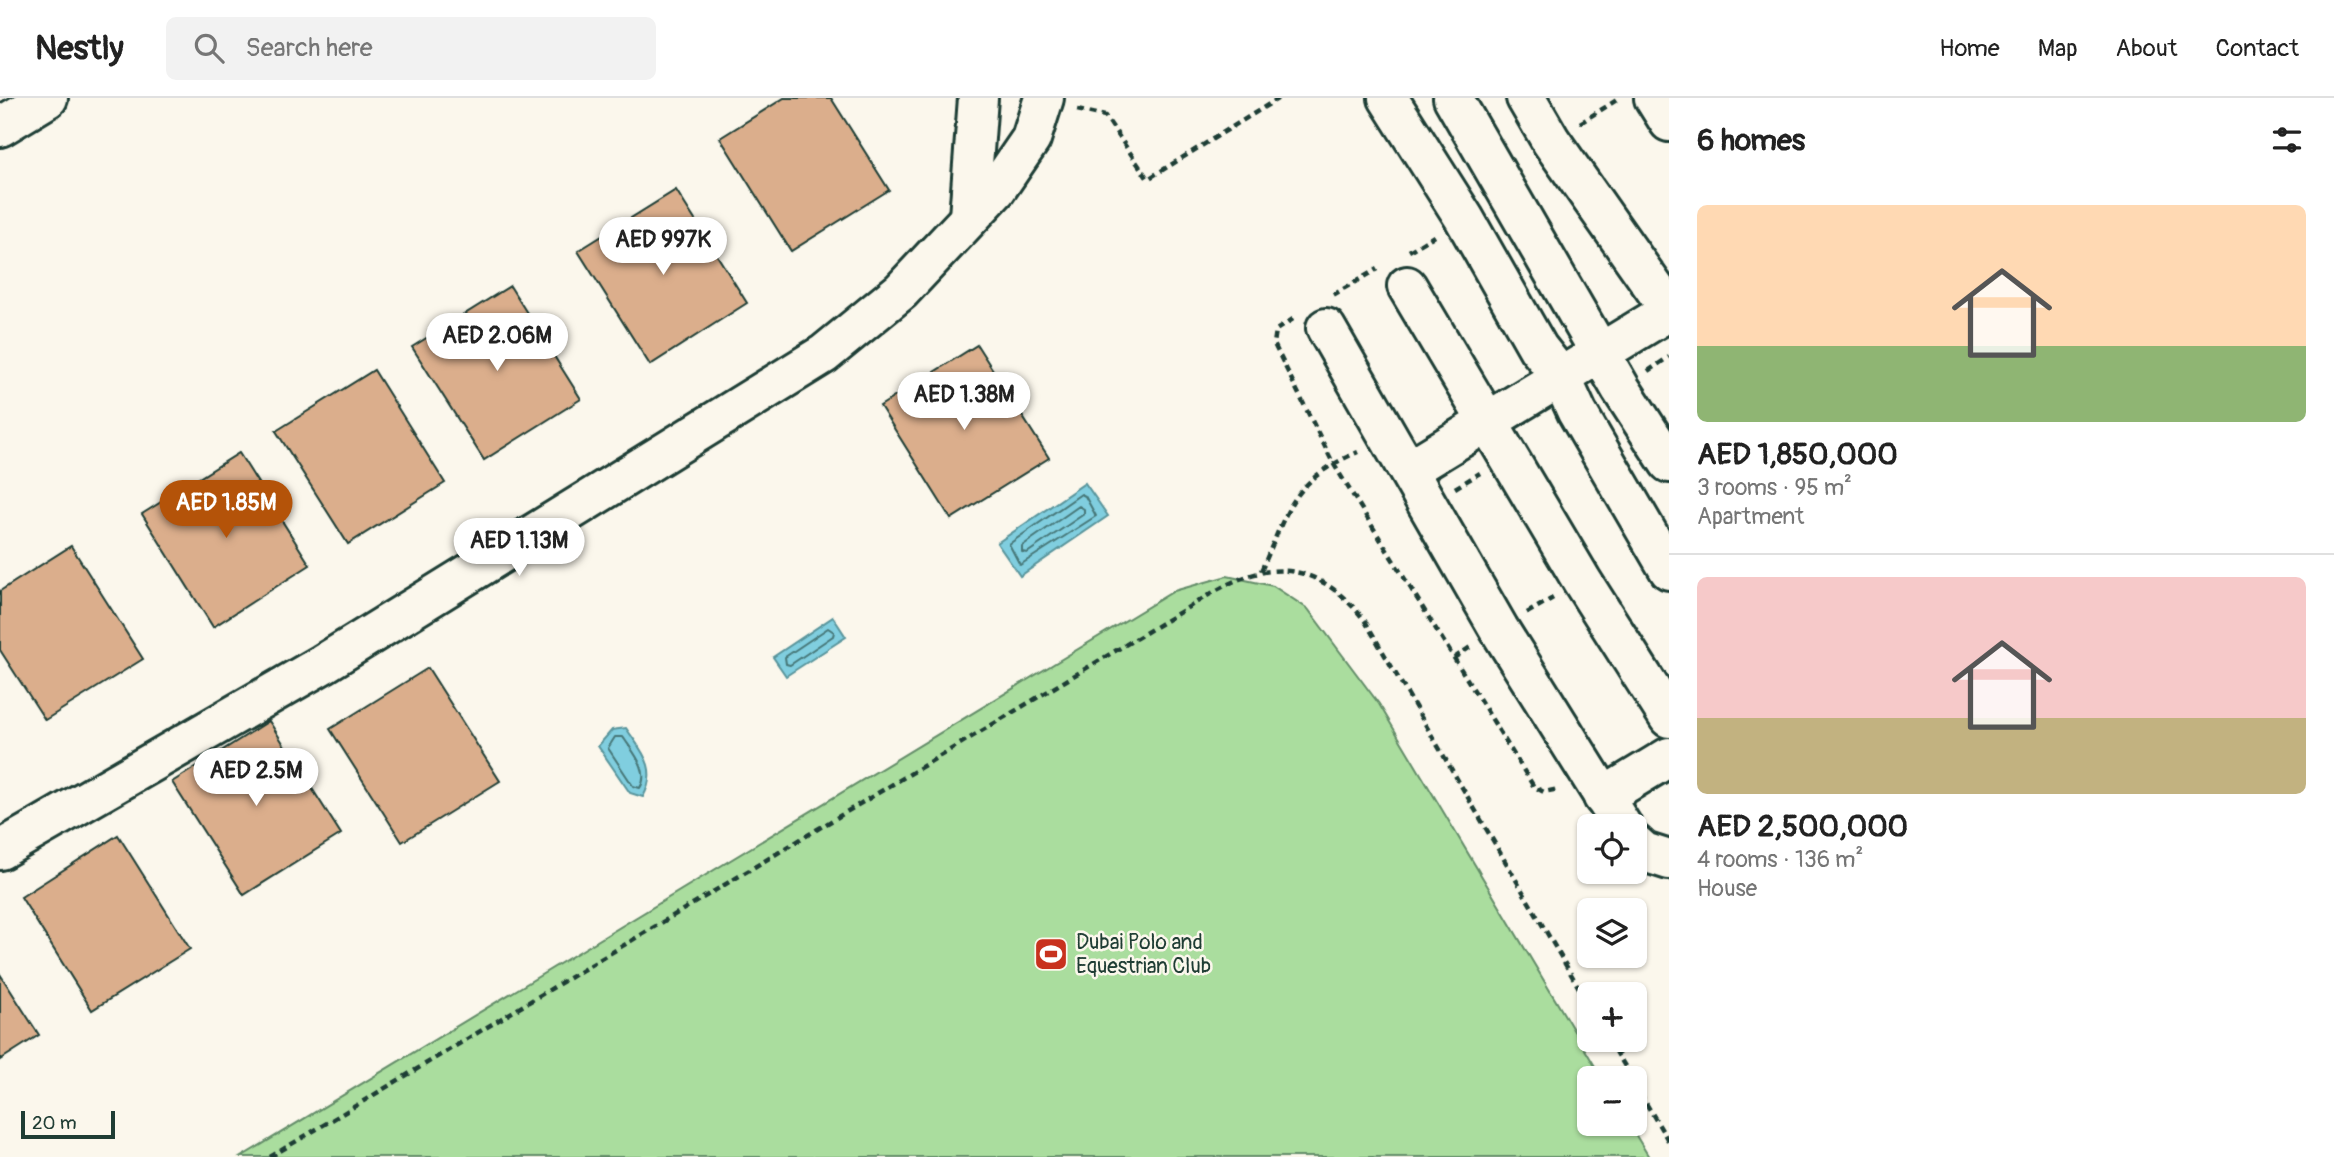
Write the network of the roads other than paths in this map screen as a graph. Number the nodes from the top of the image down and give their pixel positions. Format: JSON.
{"nodes":[{"id":1,"x":48,"y":98,"type":"edge"},
{"id":2,"x":978,"y":98,"type":"edge"},
{"id":3,"x":1388,"y":98,"type":"edge"},
{"id":4,"x":1452,"y":98,"type":"edge"},
{"id":5,"x":1526,"y":98,"type":"edge"},
{"id":6,"x":1654,"y":98,"type":"edge"},
{"id":7,"x":1043,"y":102,"type":"edge"},
{"id":8,"x":1669,"y":122,"type":"edge"},
{"id":9,"x":0,"y":127,"type":"edge"},
{"id":10,"x":969,"y":217,"type":"junction"},
{"id":11,"x":1407,"y":286,"type":"dead end"},
{"id":12,"x":1669,"y":310,"type":"edge"},
{"id":13,"x":1326,"y":328,"type":"dead end"},
{"id":14,"x":1601,"y":353,"type":"junction"},
{"id":15,"x":1561,"y":377,"type":"junction"},
{"id":16,"x":1489,"y":421,"type":"junction"},
{"id":17,"x":1402,"y":456,"type":"junction"},
{"id":18,"x":1669,"y":463,"type":"edge"},
{"id":19,"x":1669,"y":570,"type":"edge"},
{"id":20,"x":1669,"y":718,"type":"edge"},
{"id":21,"x":1669,"y":757,"type":"edge"},
{"id":22,"x":1613,"y":811,"type":"edge"},
{"id":23,"x":0,"y":850,"type":"edge"},
{"id":24,"x":1647,"y":852,"type":"edge"},
{"id":25,"x":1669,"y":860,"type":"edge"}],
"edges":[{"from":1,"to":9,"type":"street"},
{"from":2,"to":10,"type":"street"},
{"from":3,"to":15,"type":"street"},
{"from":4,"to":14,"type":"street"},
{"from":5,"to":12,"type":"street"},
{"from":6,"to":8,"type":"street"},
{"from":7,"to":10,"type":"street"},
{"from":10,"to":23,"type":"street"},
{"from":11,"to":16,"type":"street"},
{"from":12,"to":14,"type":"street"},
{"from":13,"to":17,"type":"street"},
{"from":14,"to":15,"type":"street"},
{"from":14,"to":18,"type":"street"},
{"from":15,"to":16,"type":"street"},
{"from":15,"to":19,"type":"street"},
{"from":16,"to":17,"type":"street"},
{"from":16,"to":20,"type":"street"},
{"from":17,"to":22,"type":"street"},
{"from":21,"to":22,"type":"street"},
{"from":24,"to":25,"type":"street"}]}
